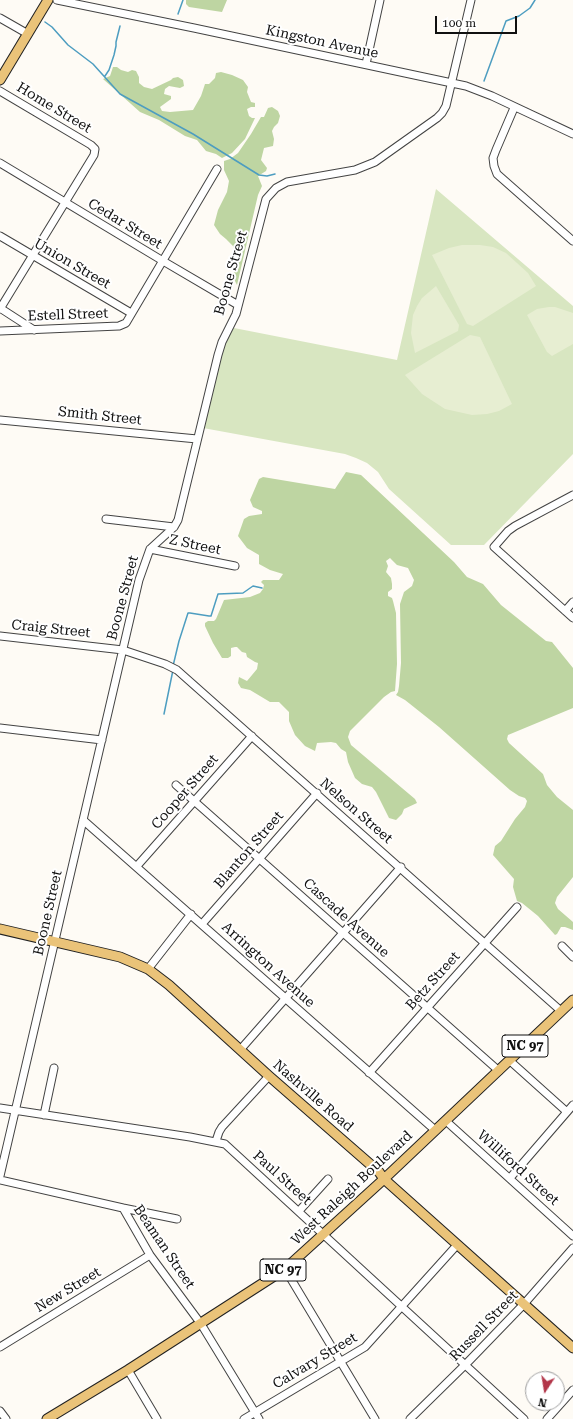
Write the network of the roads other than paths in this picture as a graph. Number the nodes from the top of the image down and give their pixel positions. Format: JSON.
{"nodes":[{"id":1,"x":48,"y":0,"type":"edge"},
{"id":2,"x":57,"y":0,"type":"edge"},
{"id":3,"x":380,"y":0,"type":"edge"},
{"id":4,"x":471,"y":0,"type":"edge"},
{"id":5,"x":0,"y":18,"type":"edge"},
{"id":6,"x":28,"y":34,"type":"junction"},
{"id":7,"x":366,"y":64,"type":"junction"},
{"id":8,"x":0,"y":80,"type":"edge"},
{"id":9,"x":452,"y":82,"type":"junction"},
{"id":10,"x":0,"y":91,"type":"edge"},
{"id":11,"x":514,"y":108,"type":"junction"},
{"id":12,"x":573,"y":134,"type":"edge"},
{"id":13,"x":0,"y":163,"type":"edge"},
{"id":14,"x":217,"y":169,"type":"dead end"},
{"id":15,"x":65,"y":202,"type":"junction"},
{"id":16,"x":0,"y":236,"type":"edge"},
{"id":17,"x":573,"y":241,"type":"edge"},
{"id":18,"x":33,"y":256,"type":"junction"},
{"id":19,"x":162,"y":261,"type":"junction"},
{"id":20,"x":238,"y":305,"type":"junction"},
{"id":21,"x":0,"y":309,"type":"edge"},
{"id":22,"x":131,"y":313,"type":"junction"},
{"id":23,"x":34,"y":330,"type":"junction"},
{"id":24,"x":0,"y":331,"type":"edge"},
{"id":25,"x":0,"y":420,"type":"edge"},
{"id":26,"x":197,"y":439,"type":"junction"},
{"id":27,"x":573,"y":495,"type":"edge"},
{"id":28,"x":106,"y":519,"type":"dead end"},
{"id":29,"x":174,"y":527,"type":"junction"},
{"id":30,"x":150,"y":549,"type":"junction"},
{"id":31,"x":235,"y":566,"type":"dead end"},
{"id":32,"x":573,"y":602,"type":"edge"},
{"id":33,"x":565,"y":611,"type":"junction"},
{"id":34,"x":573,"y":618,"type":"edge"},
{"id":35,"x":0,"y":636,"type":"edge"},
{"id":36,"x":123,"y":650,"type":"junction"},
{"id":37,"x":0,"y":728,"type":"edge"},
{"id":38,"x":252,"y":736,"type":"junction"},
{"id":39,"x":102,"y":740,"type":"junction"},
{"id":40,"x":176,"y":785,"type":"dead end"},
{"id":41,"x":317,"y":793,"type":"junction"},
{"id":42,"x":195,"y":800,"type":"junction"},
{"id":43,"x":83,"y":820,"type":"junction"},
{"id":44,"x":259,"y":859,"type":"junction"},
{"id":45,"x":137,"y":866,"type":"junction"},
{"id":46,"x":401,"y":867,"type":"junction"},
{"id":47,"x":517,"y":907,"type":"dead end"},
{"id":48,"x":190,"y":914,"type":"junction"},
{"id":49,"x":202,"y":924,"type":"junction"},
{"id":50,"x":0,"y":929,"type":"edge"},
{"id":51,"x":343,"y":933,"type":"junction"},
{"id":52,"x":54,"y":941,"type":"junction"},
{"id":53,"x":485,"y":942,"type":"junction"},
{"id":54,"x":562,"y":946,"type":"dead end"},
{"id":55,"x":573,"y":956,"type":"edge"},
{"id":56,"x":148,"y":969,"type":"junction"},
{"id":57,"x":285,"y":998,"type":"junction"},
{"id":58,"x":573,"y":1000,"type":"edge"},
{"id":59,"x":427,"y":1008,"type":"junction"},
{"id":60,"x":561,"y":1011,"type":"junction"},
{"id":61,"x":240,"y":1050,"type":"junction"},
{"id":62,"x":509,"y":1060,"type":"junction"},
{"id":63,"x":54,"y":1068,"type":"dead end"},
{"id":64,"x":499,"y":1071,"type":"junction"},
{"id":65,"x":370,"y":1073,"type":"junction"},
{"id":66,"x":269,"y":1076,"type":"junction"},
{"id":67,"x":573,"y":1105,"type":"edge"},
{"id":68,"x":0,"y":1108,"type":"edge"},
{"id":69,"x":15,"y":1111,"type":"junction"},
{"id":70,"x":567,"y":1112,"type":"junction"},
{"id":71,"x":44,"y":1115,"type":"junction"},
{"id":72,"x":446,"y":1121,"type":"junction"},
{"id":73,"x":435,"y":1130,"type":"junction"},
{"id":74,"x":216,"y":1141,"type":"junction"},
{"id":75,"x":0,"y":1176,"type":"edge"},
{"id":76,"x":510,"y":1178,"type":"junction"},
{"id":77,"x":328,"y":1179,"type":"dead end"},
{"id":78,"x":384,"y":1179,"type":"junction"},
{"id":79,"x":0,"y":1180,"type":"edge"},
{"id":80,"x":123,"y":1208,"type":"junction"},
{"id":81,"x":299,"y":1211,"type":"junction"},
{"id":82,"x":177,"y":1218,"type":"dead end"},
{"id":83,"x":323,"y":1233,"type":"junction"},
{"id":84,"x":573,"y":1236,"type":"edge"},
{"id":85,"x":458,"y":1245,"type":"junction"},
{"id":86,"x":573,"y":1248,"type":"edge"},
{"id":87,"x":150,"y":1255,"type":"junction"},
{"id":88,"x":285,"y":1269,"type":"junction"},
{"id":89,"x":524,"y":1304,"type":"junction"},
{"id":90,"x":402,"y":1306,"type":"junction"},
{"id":91,"x":201,"y":1324,"type":"junction"},
{"id":92,"x":0,"y":1347,"type":"edge"},
{"id":93,"x":573,"y":1348,"type":"edge"},
{"id":94,"x":341,"y":1361,"type":"junction"},
{"id":95,"x":466,"y":1364,"type":"junction"},
{"id":96,"x":128,"y":1370,"type":"junction"},
{"id":97,"x":573,"y":1390,"type":"edge"},
{"id":98,"x":0,"y":1411,"type":"edge"},
{"id":99,"x":255,"y":1412,"type":"junction"},
{"id":100,"x":6,"y":1419,"type":"edge"},
{"id":101,"x":47,"y":1419,"type":"edge"},
{"id":102,"x":157,"y":1419,"type":"edge"},
{"id":103,"x":244,"y":1419,"type":"edge"},
{"id":104,"x":259,"y":1419,"type":"edge"},
{"id":105,"x":375,"y":1419,"type":"edge"},
{"id":106,"x":410,"y":1419,"type":"edge"},
{"id":107,"x":524,"y":1419,"type":"edge"},
{"id":108,"x":547,"y":1419,"type":"edge"}],
"edges":[{"from":1,"to":6,"type":"main road"},
{"from":2,"to":7,"type":"street","name":"Kingston Avenue"},
{"from":3,"to":7,"type":"street"},
{"from":4,"to":9,"type":"street","name":"Boone Street"},
{"from":5,"to":6,"type":"street"},
{"from":6,"to":8,"type":"main road"},
{"from":7,"to":9,"type":"street","name":"Kingston Avenue"},
{"from":9,"to":11,"type":"street","name":"Kingston Avenue"},
{"from":9,"to":20,"type":"street","name":"Boone Street"},
{"from":10,"to":15,"type":"street","name":"Home Street"},
{"from":11,"to":12,"type":"street","name":"Kingston Avenue"},
{"from":11,"to":17,"type":"street"},
{"from":13,"to":15,"type":"street","name":"Cedar Street"},
{"from":14,"to":19,"type":"street","name":"Estell Street"},
{"from":15,"to":18,"type":"street"},
{"from":15,"to":19,"type":"street","name":"Cedar Street"},
{"from":16,"to":18,"type":"street","name":"Union Street"},
{"from":18,"to":21,"type":"street"},
{"from":18,"to":22,"type":"street","name":"Union Street"},
{"from":19,"to":20,"type":"street","name":"Cedar Street"},
{"from":19,"to":22,"type":"street","name":"Estell Street"},
{"from":20,"to":26,"type":"street","name":"Boone Street"},
{"from":21,"to":23,"type":"street"},
{"from":22,"to":23,"type":"street","name":"Estell Street"},
{"from":23,"to":24,"type":"street","name":"Estell Street"},
{"from":25,"to":26,"type":"street","name":"Smith Street"},
{"from":26,"to":29,"type":"street","name":"Boone Street"},
{"from":27,"to":33,"type":"street"},
{"from":28,"to":29,"type":"street"},
{"from":29,"to":30,"type":"street","name":"Boone Street"},
{"from":30,"to":31,"type":"street","name":"Z Street"},
{"from":30,"to":36,"type":"street","name":"Boone Street"},
{"from":32,"to":33,"type":"street"},
{"from":33,"to":34,"type":"street"},
{"from":35,"to":36,"type":"street","name":"Craig Street"},
{"from":36,"to":38,"type":"street","name":"Nelson Street"},
{"from":36,"to":39,"type":"street","name":"Boone Street"},
{"from":37,"to":39,"type":"street"},
{"from":38,"to":41,"type":"street","name":"Nelson Street"},
{"from":38,"to":42,"type":"street","name":"Cooper Street"},
{"from":39,"to":43,"type":"street","name":"Boone Street"},
{"from":40,"to":42,"type":"street","name":"Cascade Avenue"},
{"from":41,"to":44,"type":"street","name":"Blanton Street"},
{"from":41,"to":46,"type":"street","name":"Nelson Street"},
{"from":42,"to":44,"type":"street","name":"Cascade Avenue"},
{"from":42,"to":45,"type":"street","name":"Cooper Street"},
{"from":43,"to":45,"type":"street","name":"Arrington Avenue"},
{"from":43,"to":52,"type":"street","name":"Boone Street"},
{"from":44,"to":49,"type":"street","name":"Blanton Street"},
{"from":44,"to":51,"type":"street","name":"Cascade Avenue"},
{"from":45,"to":48,"type":"street","name":"Arrington Avenue"},
{"from":46,"to":51,"type":"street"},
{"from":46,"to":53,"type":"street","name":"Nelson Street"},
{"from":47,"to":53,"type":"street","name":"Betz Street"},
{"from":48,"to":49,"type":"street","name":"Arrington Avenue"},
{"from":48,"to":56,"type":"street"},
{"from":49,"to":57,"type":"street","name":"Arrington Avenue"},
{"from":50,"to":52,"type":"main road","name":"Nashville Road"},
{"from":51,"to":57,"type":"street"},
{"from":51,"to":59,"type":"street","name":"Cascade Avenue"},
{"from":52,"to":56,"type":"main road","name":"Nashville Road"},
{"from":52,"to":69,"type":"street","name":"Boone Street"},
{"from":53,"to":59,"type":"street","name":"Betz Street"},
{"from":53,"to":60,"type":"street","name":"Nelson Street"},
{"from":54,"to":55,"type":"street"},
{"from":56,"to":61,"type":"main road","name":"Nashville Road"},
{"from":57,"to":61,"type":"street"},
{"from":57,"to":65,"type":"street","name":"Arrington Avenue"},
{"from":58,"to":60,"type":"main road","name":"West Raleigh Boulevard","number":"NC 97"},
{"from":59,"to":64,"type":"street","name":"Cascade Avenue"},
{"from":59,"to":65,"type":"street","name":"Betz Street"},
{"from":60,"to":62,"type":"main road","name":"West Raleigh Boulevard","number":"NC 97"},
{"from":61,"to":66,"type":"main road","name":"Nashville Road"},
{"from":62,"to":64,"type":"main road","name":"West Raleigh Boulevard","number":"NC 97"},
{"from":62,"to":70,"type":"street"},
{"from":63,"to":71,"type":"street"},
{"from":64,"to":72,"type":"main road","name":"West Raleigh Boulevard","number":"NC 97"},
{"from":65,"to":73,"type":"street","name":"Arrington Avenue"},
{"from":66,"to":74,"type":"street"},
{"from":66,"to":78,"type":"main road","name":"Nashville Road"},
{"from":67,"to":70,"type":"street"},
{"from":68,"to":69,"type":"street","name":"Paul Street"},
{"from":69,"to":71,"type":"street","name":"Paul Street"},
{"from":69,"to":75,"type":"street","name":"Boone Street"},
{"from":70,"to":76,"type":"street"},
{"from":71,"to":74,"type":"street","name":"Paul Street"},
{"from":72,"to":73,"type":"main road","name":"West Raleigh Boulevard","number":"NC 97"},
{"from":72,"to":76,"type":"street","name":"Williford Street"},
{"from":73,"to":78,"type":"main road","name":"West Raleigh Boulevard","number":"NC 97"},
{"from":74,"to":81,"type":"street","name":"Paul Street"},
{"from":76,"to":84,"type":"street","name":"Williford Street"},
{"from":77,"to":81,"type":"street"},
{"from":78,"to":83,"type":"main road","name":"West Raleigh Boulevard","number":"NC 97"},
{"from":78,"to":85,"type":"main road","name":"Nashville Road"},
{"from":79,"to":80,"type":"street","name":"Beaman Street"},
{"from":80,"to":82,"type":"street"},
{"from":80,"to":87,"type":"street","name":"Beaman Street"},
{"from":81,"to":83,"type":"street","name":"Paul Street"},
{"from":83,"to":88,"type":"main road","name":"West Raleigh Boulevard","number":"NC 97"},
{"from":83,"to":90,"type":"street","name":"Paul Street"},
{"from":85,"to":89,"type":"main road","name":"Nashville Road"},
{"from":85,"to":90,"type":"street","name":"Calvary Street"},
{"from":86,"to":89,"type":"street","name":"Russell Street"},
{"from":87,"to":91,"type":"street","name":"Beaman Street"},
{"from":87,"to":92,"type":"street","name":"New Street"},
{"from":88,"to":91,"type":"main road","name":"West Raleigh Boulevard","number":"NC 97"},
{"from":88,"to":94,"type":"street"},
{"from":89,"to":93,"type":"main road","name":"Nashville Road"},
{"from":89,"to":95,"type":"street","name":"Russell Street"},
{"from":90,"to":94,"type":"street","name":"Calvary Street"},
{"from":90,"to":95,"type":"street","name":"Paul Street"},
{"from":91,"to":96,"type":"main road","name":"West Raleigh Boulevard","number":"NC 97"},
{"from":91,"to":99,"type":"street","name":"Beaman Street"},
{"from":94,"to":99,"type":"street","name":"Calvary Street"},
{"from":94,"to":105,"type":"street"},
{"from":95,"to":106,"type":"street","name":"Russell Street"},
{"from":95,"to":107,"type":"street","name":"Paul Street"},
{"from":96,"to":101,"type":"main road","name":"West Raleigh Boulevard","number":"NC 97"},
{"from":96,"to":102,"type":"street"},
{"from":97,"to":108,"type":"street"},
{"from":98,"to":100,"type":"street"},
{"from":99,"to":103,"type":"street","name":"Calvary Street"},
{"from":99,"to":104,"type":"street","name":"Beaman Street"}]}
